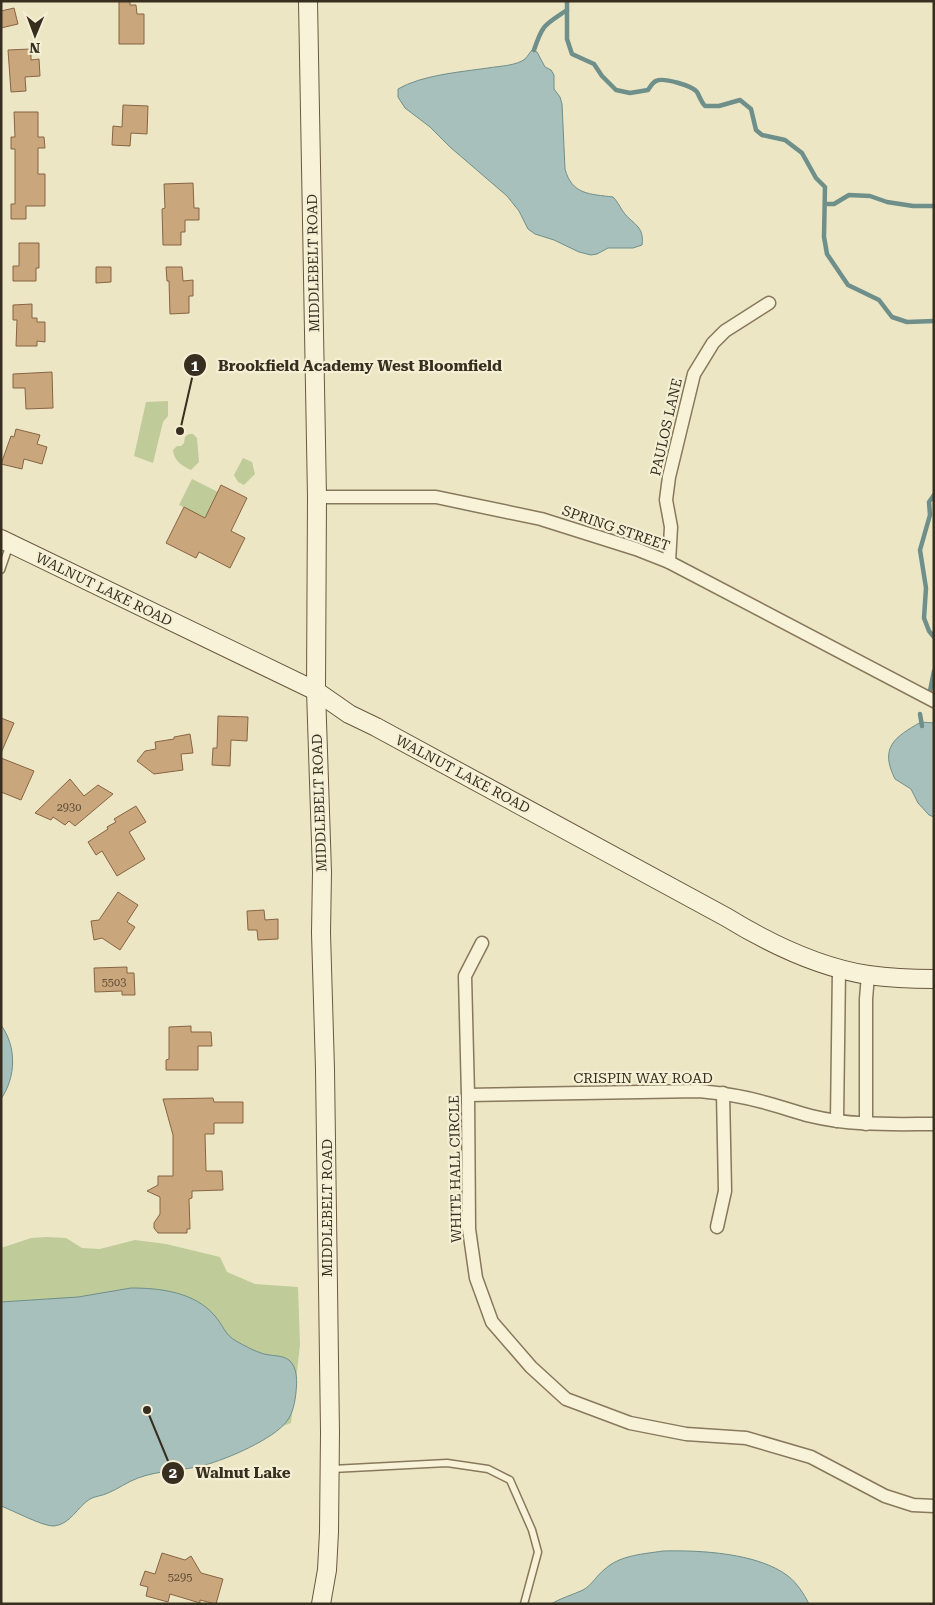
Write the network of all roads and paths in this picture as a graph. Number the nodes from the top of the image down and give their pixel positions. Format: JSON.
{"nodes":[{"id":1,"x":308,"y":1,"type":"edge"},
{"id":2,"x":769,"y":304,"type":"dead end"},
{"id":3,"x":317,"y":497,"type":"junction"},
{"id":4,"x":6,"y":541,"type":"edge"},
{"id":5,"x":669,"y":562,"type":"junction"},
{"id":6,"x":1,"y":570,"type":"edge"},
{"id":7,"x":316,"y":691,"type":"junction"},
{"id":8,"x":934,"y":701,"type":"edge"},
{"id":9,"x":482,"y":943,"type":"dead end"},
{"id":10,"x":839,"y":969,"type":"junction"},
{"id":11,"x":868,"y":975,"type":"junction"},
{"id":12,"x":934,"y":979,"type":"edge"},
{"id":13,"x":723,"y":1093,"type":"junction"},
{"id":14,"x":468,"y":1095,"type":"junction"},
{"id":15,"x":837,"y":1121,"type":"junction"},
{"id":16,"x":866,"y":1124,"type":"junction"},
{"id":17,"x":934,"y":1124,"type":"edge"},
{"id":18,"x":717,"y":1228,"type":"dead end"},
{"id":19,"x":330,"y":1470,"type":"junction"},
{"id":20,"x":934,"y":1506,"type":"edge"},
{"id":21,"x":321,"y":1604,"type":"edge"},
{"id":22,"x":524,"y":1604,"type":"edge"}],
"edges":[{"from":1,"to":3,"type":"street","name":"MIDDLEBELT ROAD"},
{"from":2,"to":5,"type":"street","name":"PAULOS LANE"},
{"from":3,"to":5,"type":"street","name":"SPRING STREET"},
{"from":3,"to":7,"type":"street","name":"MIDDLEBELT ROAD"},
{"from":4,"to":6,"type":"lane"},
{"from":4,"to":7,"type":"street","name":"WALNUT LAKE ROAD"},
{"from":5,"to":8,"type":"street","name":"SPRING STREET"},
{"from":7,"to":10,"type":"street","name":"WALNUT LAKE ROAD"},
{"from":7,"to":19,"type":"street","name":"MIDDLEBELT ROAD"},
{"from":9,"to":14,"type":"street","name":"WHITE HALL CIRCLE"},
{"from":10,"to":11,"type":"street","name":"WALNUT LAKE ROAD"},
{"from":10,"to":15,"type":"street"},
{"from":11,"to":12,"type":"street","name":"WALNUT LAKE ROAD"},
{"from":11,"to":16,"type":"street"},
{"from":13,"to":14,"type":"street","name":"CRISPIN WAY ROAD"},
{"from":13,"to":15,"type":"street","name":"CRISPIN WAY ROAD"},
{"from":13,"to":18,"type":"street"},
{"from":14,"to":20,"type":"street","name":"WHITE HALL CIRCLE"},
{"from":15,"to":16,"type":"street","name":"CRISPIN WAY ROAD"},
{"from":16,"to":17,"type":"street","name":"CRISPIN WAY ROAD"},
{"from":19,"to":21,"type":"street","name":"MIDDLEBELT ROAD"},
{"from":19,"to":22,"type":"lane"}]}
